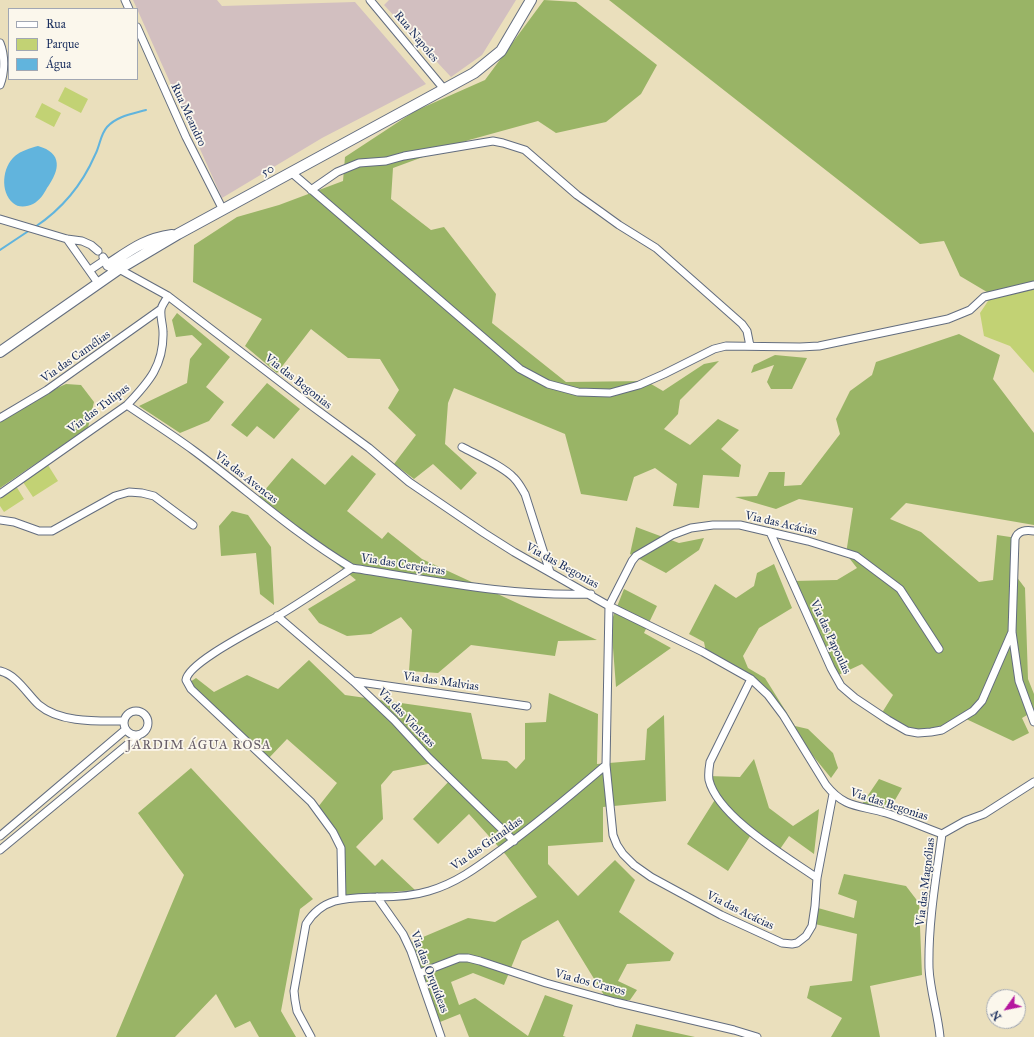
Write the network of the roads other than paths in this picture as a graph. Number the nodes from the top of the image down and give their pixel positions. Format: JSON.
{"nodes":[{"id":1,"x":370,"y":0,"type":"edge"},
{"id":2,"x":531,"y":0,"type":"edge"},
{"id":3,"x":138,"y":29,"type":"edge"},
{"id":4,"x":0,"y":43,"type":"edge"},
{"id":5,"x":0,"y":85,"type":"edge"},
{"id":6,"x":444,"y":89,"type":"junction"},
{"id":7,"x":292,"y":173,"type":"junction"},
{"id":8,"x":312,"y":190,"type":"junction"},
{"id":9,"x":222,"y":210,"type":"junction"},
{"id":10,"x":0,"y":219,"type":"edge"},
{"id":11,"x":68,"y":239,"type":"junction"},
{"id":12,"x":98,"y":251,"type":"dead end"},
{"id":13,"x":110,"y":265,"type":"junction"},
{"id":14,"x":90,"y":270,"type":"junction"},
{"id":15,"x":98,"y":283,"type":"junction"},
{"id":16,"x":1034,"y":285,"type":"edge"},
{"id":17,"x":168,"y":296,"type":"junction"},
{"id":18,"x":161,"y":309,"type":"junction"},
{"id":19,"x":750,"y":346,"type":"junction"},
{"id":20,"x":0,"y":352,"type":"edge"},
{"id":21,"x":127,"y":405,"type":"junction"},
{"id":22,"x":0,"y":418,"type":"edge"},
{"id":23,"x":462,"y":447,"type":"dead end"},
{"id":24,"x":0,"y":494,"type":"edge"},
{"id":25,"x":0,"y":520,"type":"edge"},
{"id":26,"x":193,"y":525,"type":"dead end"},
{"id":27,"x":1034,"y":531,"type":"edge"},
{"id":28,"x":770,"y":532,"type":"junction"},
{"id":29,"x":352,"y":568,"type":"junction"},
{"id":30,"x":550,"y":572,"type":"junction"},
{"id":31,"x":591,"y":594,"type":"junction"},
{"id":32,"x":609,"y":606,"type":"junction"},
{"id":33,"x":277,"y":616,"type":"junction"},
{"id":34,"x":1012,"y":632,"type":"junction"},
{"id":35,"x":939,"y":649,"type":"dead end"},
{"id":36,"x":0,"y":671,"type":"edge"},
{"id":37,"x":751,"y":679,"type":"junction"},
{"id":38,"x":353,"y":681,"type":"junction"},
{"id":39,"x":527,"y":706,"type":"dead end"},
{"id":40,"x":123,"y":721,"type":"junction"},
{"id":41,"x":1034,"y":722,"type":"edge"},
{"id":42,"x":126,"y":730,"type":"junction"},
{"id":43,"x":139,"y":735,"type":"junction"},
{"id":44,"x":606,"y":765,"type":"junction"},
{"id":45,"x":1034,"y":782,"type":"edge"},
{"id":46,"x":833,"y":794,"type":"junction"},
{"id":47,"x":942,"y":834,"type":"junction"},
{"id":48,"x":0,"y":836,"type":"edge"},
{"id":49,"x":514,"y":841,"type":"junction"},
{"id":50,"x":0,"y":850,"type":"edge"},
{"id":51,"x":817,"y":878,"type":"junction"},
{"id":52,"x":377,"y":897,"type":"junction"},
{"id":53,"x":342,"y":899,"type":"junction"},
{"id":54,"x":420,"y":973,"type":"junction"},
{"id":55,"x":311,"y":1037,"type":"edge"},
{"id":56,"x":441,"y":1037,"type":"edge"},
{"id":57,"x":757,"y":1037,"type":"edge"},
{"id":58,"x":940,"y":1037,"type":"edge"}],
"edges":[{"from":1,"to":6,"type":"street","name":"Rua Napoles"},
{"from":2,"to":6,"type":"main road","name":"50"},
{"from":3,"to":9,"type":"street","name":"Rua Meandro"},
{"from":4,"to":5,"type":"street"},
{"from":6,"to":7,"type":"main road","name":"50"},
{"from":7,"to":8,"type":"street"},
{"from":7,"to":9,"type":"main road","name":"50"},
{"from":8,"to":19,"type":"street"},
{"from":8,"to":19,"type":"street"},
{"from":9,"to":13,"type":"main road","name":"50"},
{"from":10,"to":11,"type":"street"},
{"from":11,"to":12,"type":"street"},
{"from":11,"to":14,"type":"street"},
{"from":13,"to":14,"type":"street"},
{"from":13,"to":15,"type":"main road","name":"50"},
{"from":13,"to":17,"type":"street"},
{"from":14,"to":15,"type":"street"},
{"from":15,"to":20,"type":"main road","name":"50"},
{"from":16,"to":19,"type":"street"},
{"from":17,"to":18,"type":"street"},
{"from":17,"to":30,"type":"street","name":"Via das Begonias"},
{"from":18,"to":21,"type":"street","name":"Via das Tulipas"},
{"from":18,"to":22,"type":"street","name":"Via das Camélias"},
{"from":21,"to":24,"type":"street","name":"Via das Tulipas"},
{"from":21,"to":29,"type":"street","name":"Via das Avencas"},
{"from":23,"to":30,"type":"street"},
{"from":25,"to":26,"type":"street"},
{"from":27,"to":34,"type":"street"},
{"from":28,"to":32,"type":"street","name":"Via das Acácias"},
{"from":28,"to":34,"type":"street","name":"Via das Papoulas"},
{"from":28,"to":35,"type":"street","name":"Via das Acácias"},
{"from":29,"to":31,"type":"street","name":"Via das Cerejeiras"},
{"from":29,"to":33,"type":"street","name":"Via das Cerejeiras"},
{"from":30,"to":31,"type":"street","name":"Via das Begonias"},
{"from":31,"to":32,"type":"street","name":"Via das Begonias"},
{"from":32,"to":37,"type":"street","name":"Via das Begonias"},
{"from":32,"to":44,"type":"street"},
{"from":33,"to":38,"type":"street","name":"Via das Violetas"},
{"from":33,"to":53,"type":"street","name":"Via das Cerejeiras"},
{"from":34,"to":41,"type":"street"},
{"from":36,"to":40,"type":"street"},
{"from":37,"to":46,"type":"street","name":"Via das Begonias"},
{"from":37,"to":51,"type":"street"},
{"from":38,"to":39,"type":"street","name":"Via das Malvias"},
{"from":38,"to":49,"type":"street","name":"Via das Violetas"},
{"from":40,"to":42,"type":"street"},
{"from":40,"to":43,"type":"street"},
{"from":42,"to":43,"type":"street"},
{"from":42,"to":48,"type":"street"},
{"from":43,"to":50,"type":"street"},
{"from":44,"to":49,"type":"street","name":"Via das Grinaldas"},
{"from":44,"to":51,"type":"street","name":"Via das Acácias"},
{"from":45,"to":47,"type":"street","name":"Via das Magnólias"},
{"from":46,"to":47,"type":"street","name":"Via das Begonias"},
{"from":46,"to":51,"type":"street","name":"Via das Acácias"},
{"from":47,"to":58,"type":"street","name":"Via das Magnólias"},
{"from":49,"to":52,"type":"street","name":"Via das Grinaldas"},
{"from":52,"to":53,"type":"street","name":"Via das Grinaldas"},
{"from":52,"to":54,"type":"street","name":"Via das Orquídeas"},
{"from":53,"to":55,"type":"street","name":"Via das Grinaldas"},
{"from":54,"to":56,"type":"street","name":"Via das Orquídeas"},
{"from":54,"to":57,"type":"street","name":"Via dos Cravos"}]}
